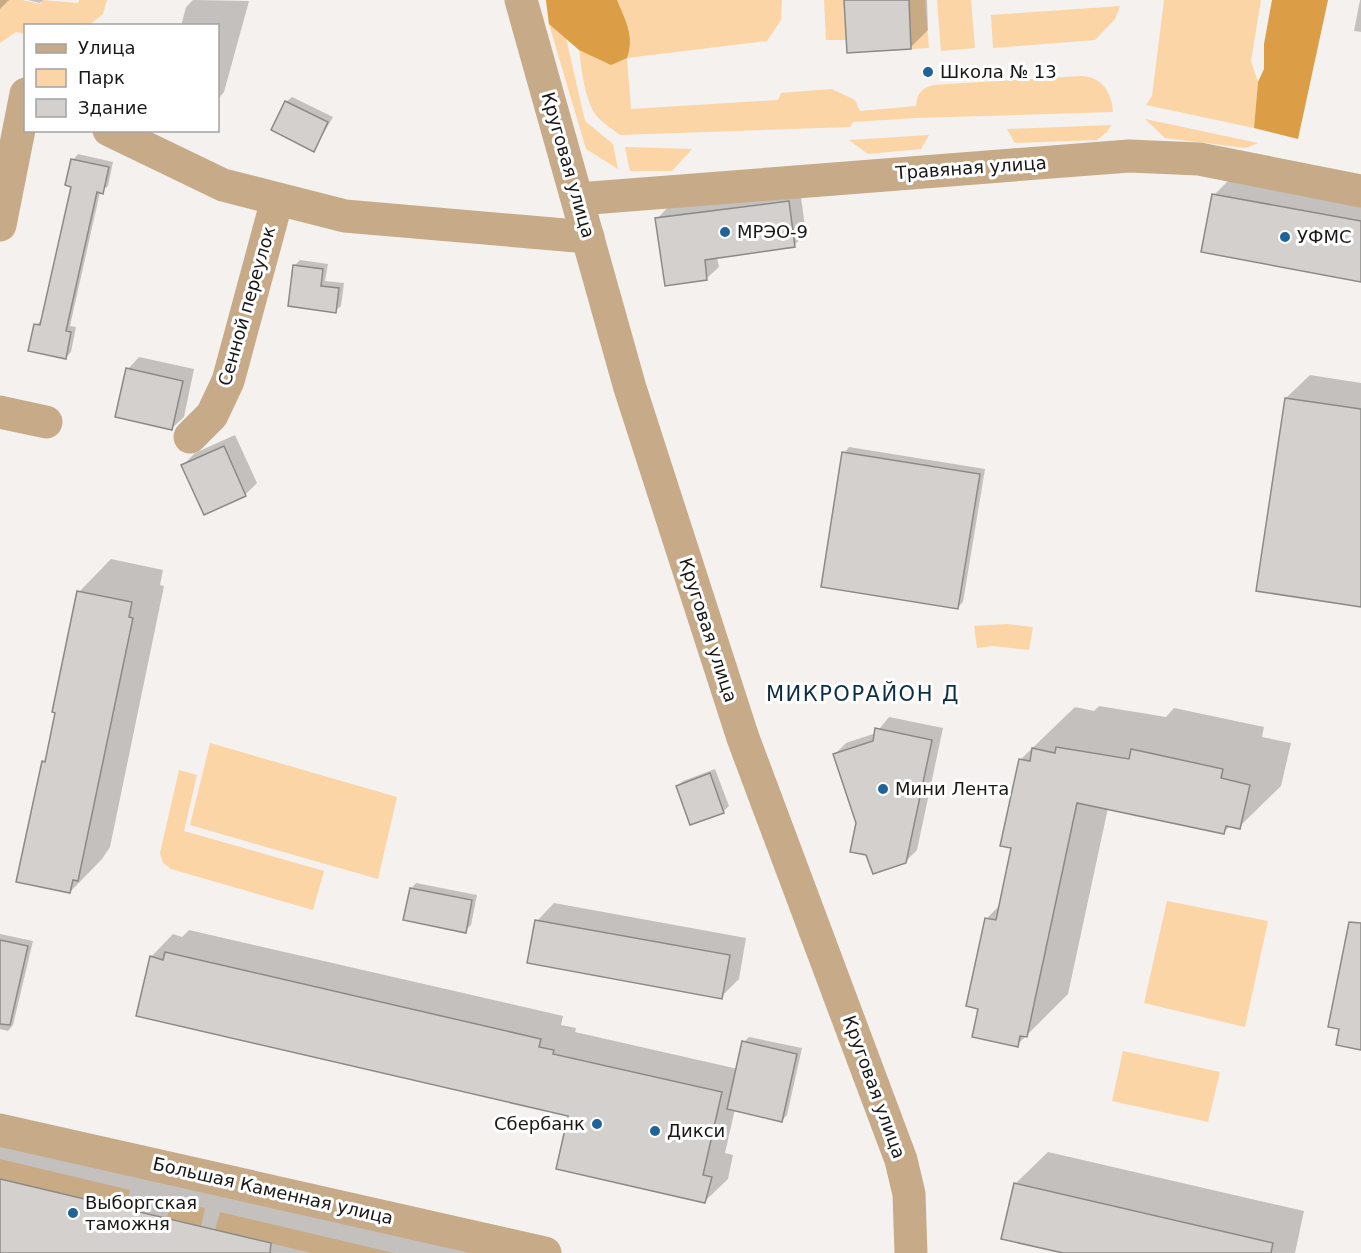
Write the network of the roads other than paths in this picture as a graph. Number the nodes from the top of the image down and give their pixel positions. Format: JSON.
{"nodes":[{"id":1,"x":521,"y":0,"type":"edge"},
{"id":2,"x":0,"y":86,"type":"edge"},
{"id":3,"x":24,"y":92,"type":"edge"},
{"id":4,"x":24,"y":103,"type":"edge"},
{"id":5,"x":113,"y":132,"type":"edge"},
{"id":6,"x":1361,"y":191,"type":"edge"},
{"id":7,"x":578,"y":199,"type":"junction"},
{"id":8,"x":278,"y":201,"type":"junction"},
{"id":9,"x":0,"y":225,"type":"edge"},
{"id":10,"x":588,"y":237,"type":"junction"},
{"id":11,"x":0,"y":411,"type":"edge"},
{"id":12,"x":46,"y":422,"type":"dead end"},
{"id":13,"x":190,"y":437,"type":"dead end"},
{"id":14,"x":0,"y":1130,"type":"edge"},
{"id":15,"x":545,"y":1253,"type":"edge"},
{"id":16,"x":911,"y":1253,"type":"edge"}],
"edges":[{"from":1,"to":7,"type":"street","name":"Круговая улица"},
{"from":2,"to":3,"type":"street"},
{"from":4,"to":9,"type":"street"},
{"from":5,"to":8,"type":"street"},
{"from":6,"to":7,"type":"street","name":"Травяная улица"},
{"from":7,"to":10,"type":"street","name":"Круговая улица"},
{"from":8,"to":10,"type":"street"},
{"from":8,"to":13,"type":"street","name":"Сенной переулок"},
{"from":10,"to":16,"type":"street","name":"Круговая улица"},
{"from":11,"to":12,"type":"street"},
{"from":14,"to":15,"type":"street","name":"Большая Каменная улица"}]}
